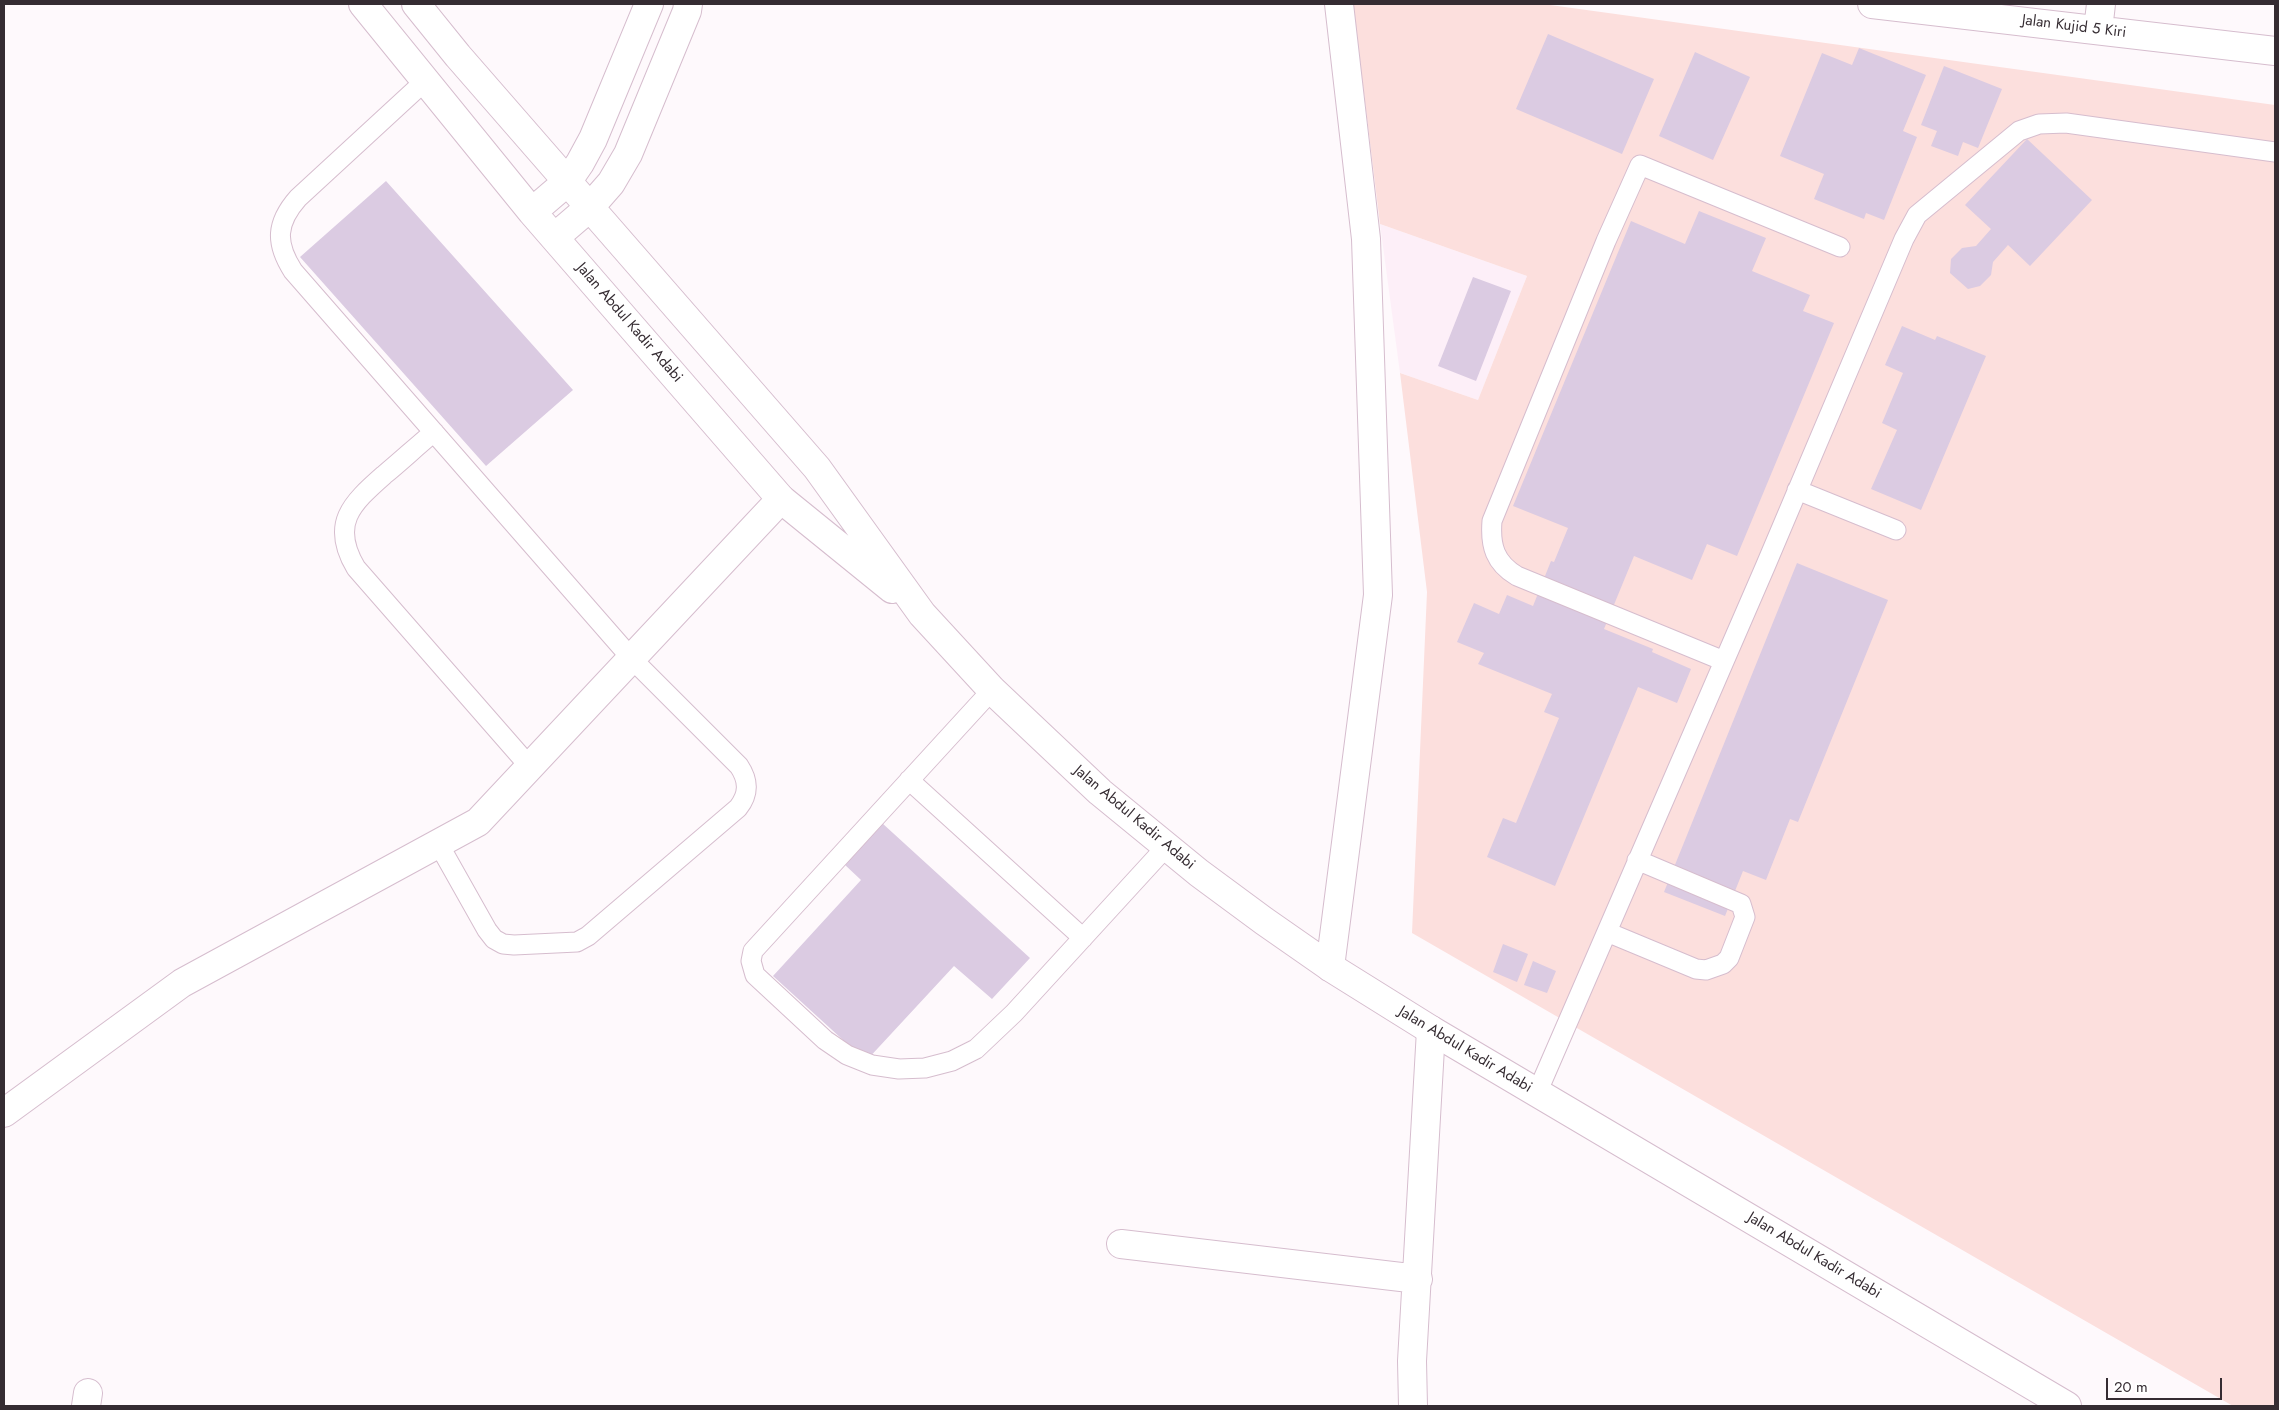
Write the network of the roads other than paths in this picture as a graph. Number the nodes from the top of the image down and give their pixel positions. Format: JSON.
{"nodes":[{"id":1,"x":363,"y":4,"type":"edge"},
{"id":2,"x":416,"y":4,"type":"edge"},
{"id":3,"x":649,"y":4,"type":"edge"},
{"id":4,"x":688,"y":4,"type":"edge"},
{"id":5,"x":1339,"y":4,"type":"edge"},
{"id":6,"x":1872,"y":4,"type":"edge"},
{"id":7,"x":2099,"y":17,"type":"edge"},
{"id":8,"x":2275,"y":50,"type":"edge"},
{"id":9,"x":425,"y":82,"type":"junction"},
{"id":10,"x":2275,"y":152,"type":"edge"},
{"id":11,"x":567,"y":182,"type":"junction"},
{"id":12,"x":590,"y":207,"type":"junction"},
{"id":13,"x":532,"y":212,"type":"junction"},
{"id":14,"x":555,"y":237,"type":"junction"},
{"id":15,"x":1840,"y":247,"type":"dead end"},
{"id":16,"x":434,"y":432,"type":"junction"},
{"id":17,"x":1796,"y":490,"type":"junction"},
{"id":18,"x":781,"y":499,"type":"junction"},
{"id":19,"x":1896,"y":530,"type":"dead end"},
{"id":20,"x":922,"y":614,"type":"junction"},
{"id":21,"x":632,"y":658,"type":"junction"},
{"id":22,"x":1724,"y":661,"type":"junction"},
{"id":23,"x":992,"y":690,"type":"junction"},
{"id":24,"x":530,"y":767,"type":"junction"},
{"id":25,"x":909,"y":780,"type":"junction"},
{"id":26,"x":438,"y":843,"type":"junction"},
{"id":27,"x":1166,"y":847,"type":"junction"},
{"id":28,"x":1637,"y":860,"type":"junction"},
{"id":29,"x":1607,"y":932,"type":"junction"},
{"id":30,"x":1083,"y":938,"type":"junction"},
{"id":31,"x":1330,"y":967,"type":"junction"},
{"id":32,"x":1431,"y":1030,"type":"junction"},
{"id":33,"x":1537,"y":1093,"type":"junction"},
{"id":34,"x":4,"y":1113,"type":"edge"},
{"id":35,"x":1122,"y":1244,"type":"dead end"},
{"id":36,"x":1418,"y":1279,"type":"junction"},
{"id":37,"x":1413,"y":1406,"type":"edge"},
{"id":38,"x":2067,"y":1406,"type":"edge"}],
"edges":[{"from":1,"to":9,"type":"main road","name":"Jalan Abdul Kadir Adabi"},
{"from":2,"to":11,"type":"main road","name":"Jalan Abdul Kadir Adabi"},
{"from":3,"to":11,"type":"main road"},
{"from":4,"to":12,"type":"main road"},
{"from":5,"to":31,"type":"main road"},
{"from":6,"to":7,"type":"main road","name":"Jalan Kujid 5 Kiri"},
{"from":7,"to":8,"type":"main road","name":"Jalan Kujid 5 Kiri"},
{"from":9,"to":13,"type":"main road","name":"Jalan Abdul Kadir Adabi"},
{"from":9,"to":16,"type":"lane"},
{"from":10,"to":17,"type":"lane"},
{"from":11,"to":12,"type":"main road","name":"Jalan Abdul Kadir Adabi"},
{"from":11,"to":13,"type":"main road"},
{"from":12,"to":14,"type":"main road"},
{"from":12,"to":20,"type":"main road","name":"Jalan Abdul Kadir Adabi"},
{"from":13,"to":14,"type":"main road","name":"Jalan Abdul Kadir Adabi"},
{"from":14,"to":18,"type":"main road","name":"Jalan Abdul Kadir Adabi"},
{"from":15,"to":22,"type":"lane"},
{"from":16,"to":21,"type":"lane"},
{"from":16,"to":24,"type":"lane"},
{"from":17,"to":19,"type":"lane"},
{"from":17,"to":22,"type":"lane"},
{"from":18,"to":20,"type":"main road","name":"Jalan Abdul Kadir Adabi"},
{"from":18,"to":21,"type":"main road"},
{"from":20,"to":23,"type":"main road","name":"Jalan Abdul Kadir Adabi"},
{"from":21,"to":24,"type":"main road"},
{"from":21,"to":26,"type":"lane"},
{"from":22,"to":28,"type":"lane"},
{"from":23,"to":25,"type":"lane"},
{"from":23,"to":27,"type":"main road","name":"Jalan Abdul Kadir Adabi"},
{"from":24,"to":26,"type":"main road"},
{"from":25,"to":30,"type":"lane"},
{"from":25,"to":30,"type":"lane"},
{"from":26,"to":34,"type":"main road"},
{"from":27,"to":30,"type":"lane"},
{"from":27,"to":31,"type":"main road","name":"Jalan Abdul Kadir Adabi"},
{"from":28,"to":29,"type":"lane"},
{"from":28,"to":29,"type":"lane"},
{"from":29,"to":33,"type":"lane"},
{"from":31,"to":32,"type":"main road","name":"Jalan Abdul Kadir Adabi"},
{"from":32,"to":33,"type":"main road","name":"Jalan Abdul Kadir Adabi"},
{"from":32,"to":36,"type":"main road"},
{"from":33,"to":38,"type":"main road","name":"Jalan Abdul Kadir Adabi"},
{"from":35,"to":36,"type":"main road"},
{"from":36,"to":37,"type":"main road"}]}
